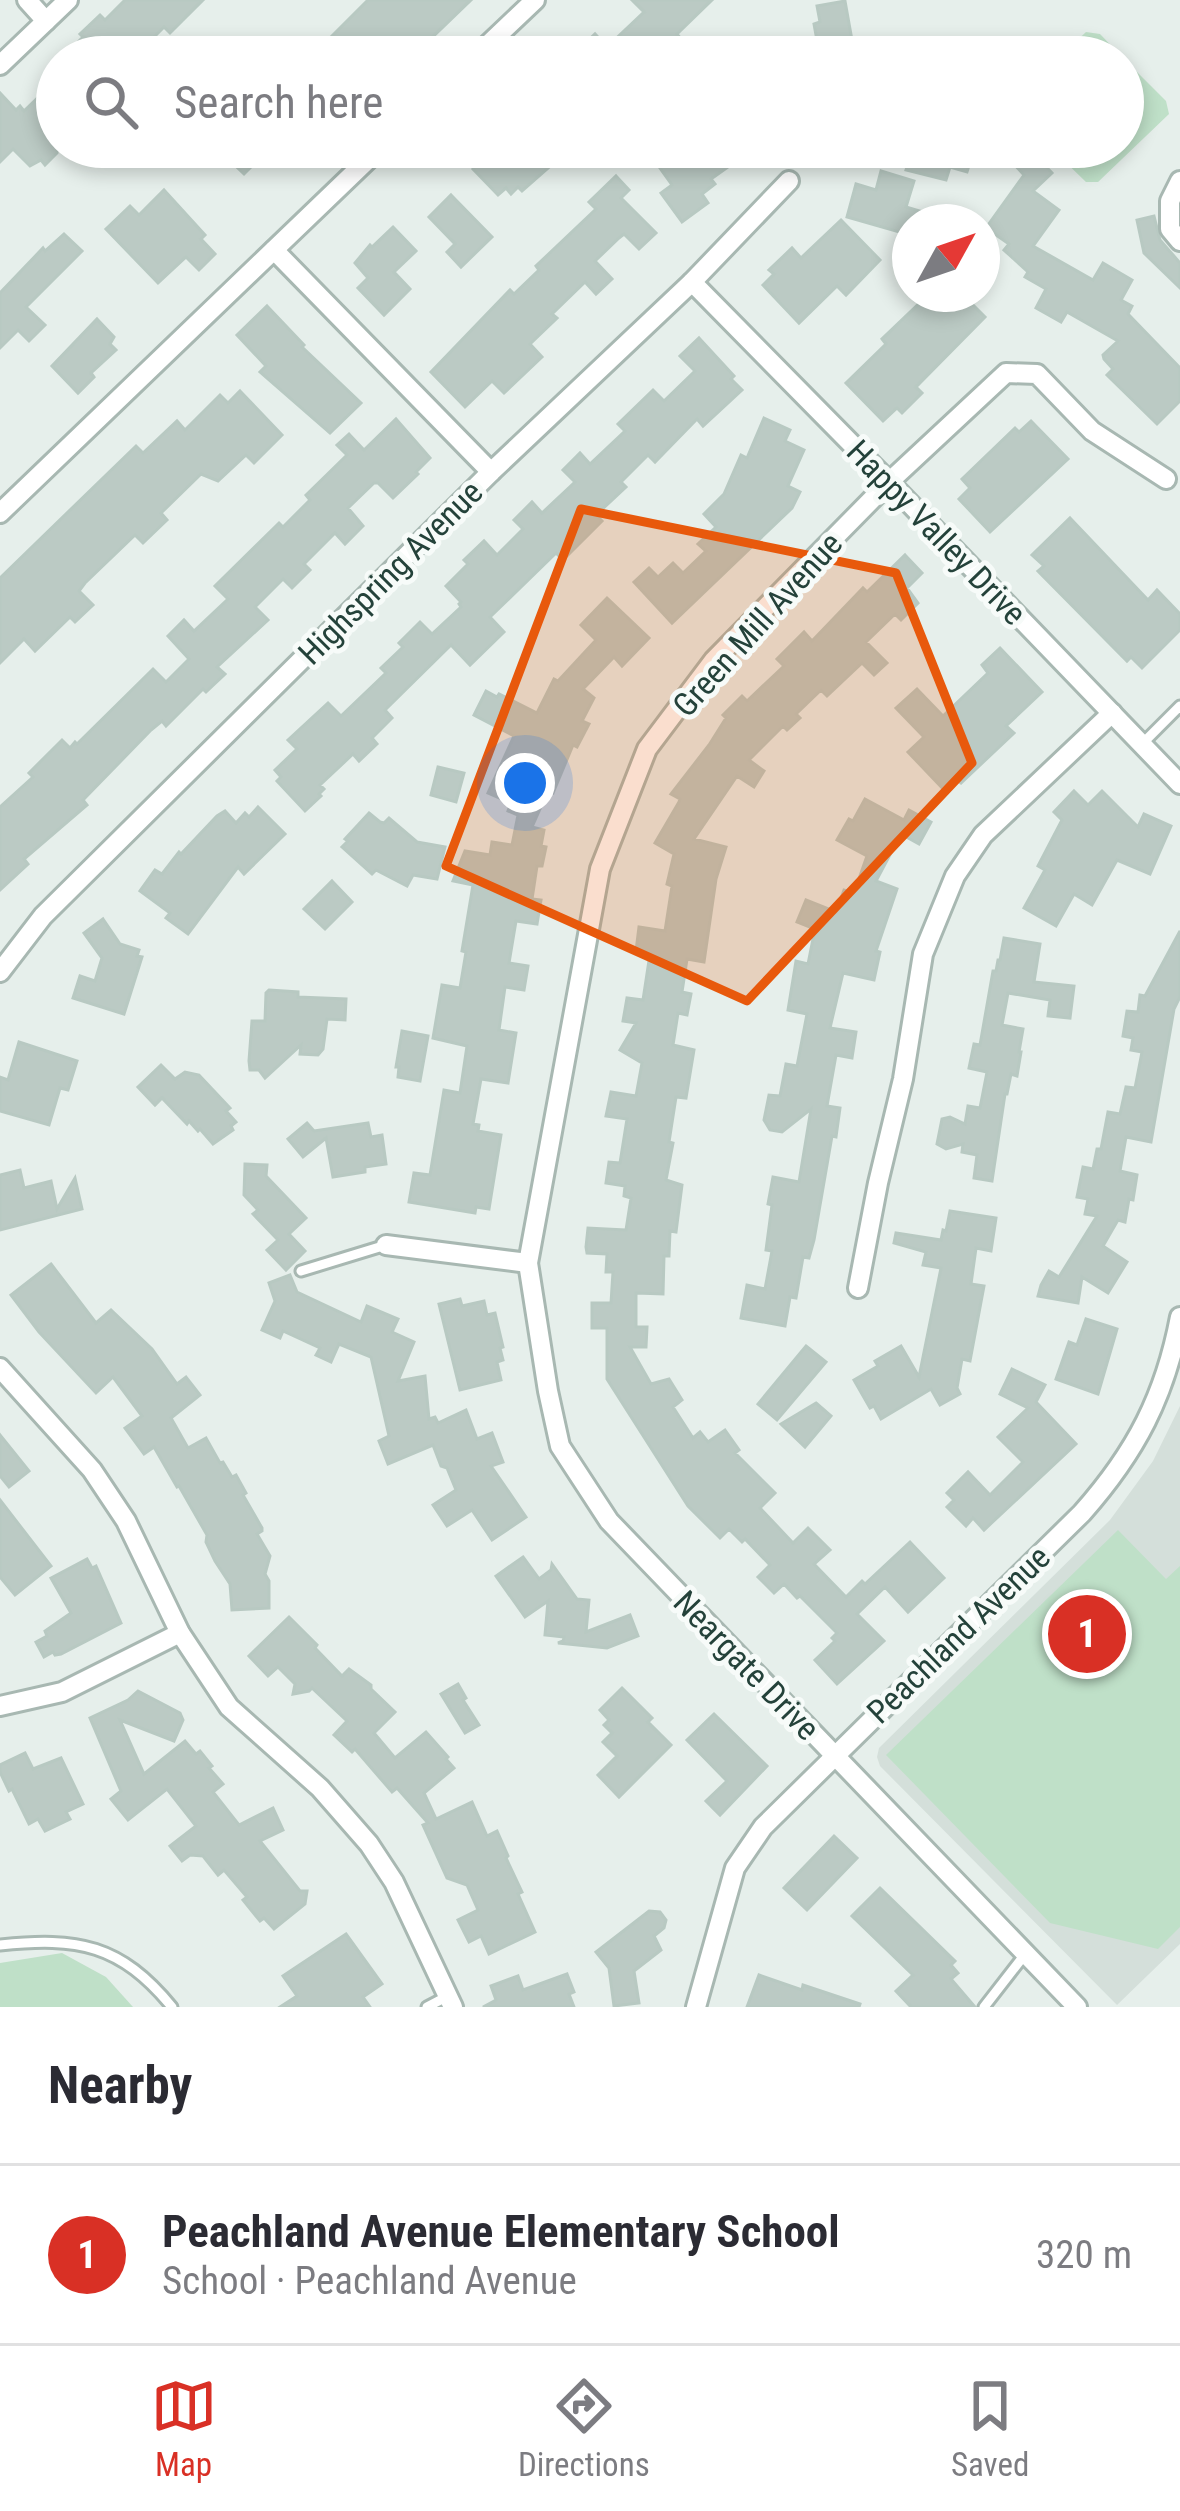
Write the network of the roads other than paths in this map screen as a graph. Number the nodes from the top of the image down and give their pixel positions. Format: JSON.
{"nodes":[{"id":1,"x":27,"y":0,"type":"edge"},
{"id":2,"x":68,"y":0,"type":"edge"},
{"id":3,"x":535,"y":0,"type":"edge"},
{"id":4,"x":46,"y":21,"type":"junction"},
{"id":5,"x":497,"y":36,"type":"edge"},
{"id":6,"x":0,"y":65,"type":"edge"},
{"id":7,"x":359,"y":168,"type":"edge"},
{"id":8,"x":789,"y":181,"type":"dead end"},
{"id":9,"x":1180,"y":181,"type":"edge"},
{"id":10,"x":1180,"y":241,"type":"edge"},
{"id":11,"x":274,"y":250,"type":"junction"},
{"id":12,"x":692,"y":282,"type":"junction"},
{"id":13,"x":491,"y":472,"type":"junction"},
{"id":14,"x":1166,"y":479,"type":"dead end"},
{"id":15,"x":889,"y":482,"type":"junction"},
{"id":16,"x":0,"y":513,"type":"edge"},
{"id":17,"x":1180,"y":706,"type":"edge"},
{"id":18,"x":1112,"y":713,"type":"junction"},
{"id":19,"x":1141,"y":745,"type":"junction"},
{"id":20,"x":1180,"y":784,"type":"edge"},
{"id":21,"x":0,"y":973,"type":"edge"},
{"id":22,"x":386,"y":1245,"type":"joint"},
{"id":23,"x":529,"y":1263,"type":"junction"},
{"id":24,"x":301,"y":1270,"type":"dead end"},
{"id":25,"x":858,"y":1288,"type":"dead end"},
{"id":26,"x":1180,"y":1317,"type":"edge"},
{"id":27,"x":0,"y":1368,"type":"edge"},
{"id":28,"x":180,"y":1634,"type":"junction"},
{"id":29,"x":0,"y":1706,"type":"edge"},
{"id":30,"x":833,"y":1756,"type":"junction"},
{"id":31,"x":0,"y":1945,"type":"edge"},
{"id":32,"x":1026,"y":1953,"type":"junction"},
{"id":33,"x":451,"y":2002,"type":"edge"},
{"id":34,"x":172,"y":2007,"type":"edge"},
{"id":35,"x":427,"y":2007,"type":"edge"},
{"id":36,"x":696,"y":2007,"type":"edge"},
{"id":37,"x":984,"y":2007,"type":"edge"},
{"id":38,"x":1077,"y":2007,"type":"edge"}],
"edges":[{"from":1,"to":4,"type":"street"},
{"from":2,"to":4,"type":"street"},
{"from":3,"to":5,"type":"street"},
{"from":4,"to":6,"type":"street"},
{"from":7,"to":11,"type":"street"},
{"from":8,"to":12,"type":"street","name":"Highspring Avenue"},
{"from":9,"to":10,"type":"street"},
{"from":11,"to":13,"type":"street"},
{"from":11,"to":16,"type":"street"},
{"from":12,"to":13,"type":"street","name":"Highspring Avenue"},
{"from":12,"to":15,"type":"street","name":"Happy Valley Drive"},
{"from":13,"to":21,"type":"street","name":"Highspring Avenue"},
{"from":14,"to":15,"type":"street","name":"Green Mill Avenue"},
{"from":15,"to":18,"type":"street","name":"Happy Valley Drive"},
{"from":15,"to":23,"type":"street","name":"Green Mill Avenue"},
{"from":17,"to":19,"type":"lane"},
{"from":18,"to":19,"type":"street","name":"Happy Valley Drive"},
{"from":18,"to":25,"type":"street"},
{"from":19,"to":20,"type":"street","name":"Happy Valley Drive"},
{"from":22,"to":23,"type":"street"},
{"from":22,"to":24,"type":"lane"},
{"from":23,"to":30,"type":"street","name":"Neargate Drive"},
{"from":26,"to":30,"type":"street","name":"Peachland Avenue"},
{"from":27,"to":28,"type":"street"},
{"from":28,"to":29,"type":"street"},
{"from":28,"to":33,"type":"street"},
{"from":30,"to":32,"type":"street","name":"Neargate Drive"},
{"from":30,"to":36,"type":"street","name":"Peachland Avenue"},
{"from":31,"to":34,"type":"lane"},
{"from":32,"to":37,"type":"lane"},
{"from":32,"to":38,"type":"street","name":"Neargate Drive"},
{"from":33,"to":35,"type":"lane"}]}
